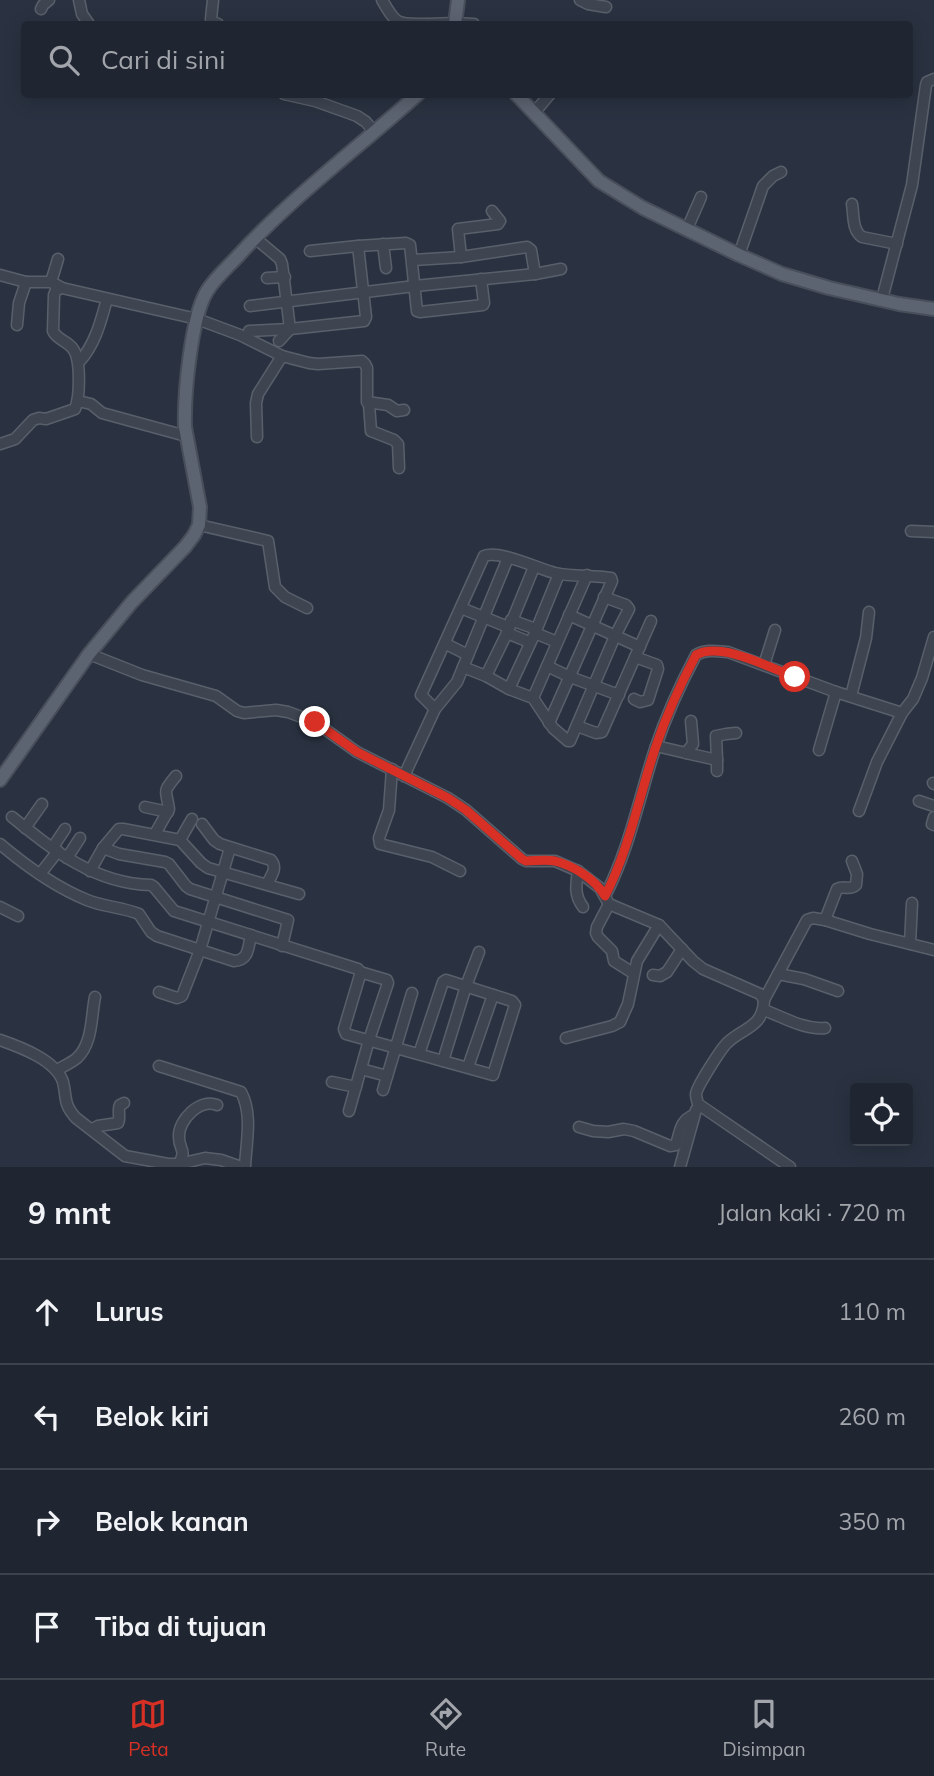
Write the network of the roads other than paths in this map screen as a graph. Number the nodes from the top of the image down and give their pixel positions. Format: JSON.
{"nodes":[{"id":1,"x":49,"y":0,"type":"edge"},
{"id":2,"x":79,"y":0,"type":"edge"},
{"id":3,"x":213,"y":0,"type":"edge"},
{"id":4,"x":382,"y":0,"type":"edge"},
{"id":5,"x":458,"y":0,"type":"edge"},
{"id":6,"x":580,"y":0,"type":"edge"},
{"id":7,"x":606,"y":7,"type":"dead end"},
{"id":8,"x":41,"y":9,"type":"dead end"},
{"id":9,"x":87,"y":21,"type":"edge"},
{"id":10,"x":212,"y":21,"type":"edge"},
{"id":11,"x":396,"y":21,"type":"edge"},
{"id":12,"x":455,"y":21,"type":"edge"},
{"id":13,"x":934,"y":79,"type":"edge"},
{"id":14,"x":316,"y":98,"type":"edge"},
{"id":15,"x":413,"y":98,"type":"edge"},
{"id":16,"x":520,"y":98,"type":"edge"},
{"id":17,"x":547,"y":98,"type":"edge"},
{"id":18,"x":534,"y":113,"type":"junction"},
{"id":19,"x":375,"y":132,"type":"junction"},
{"id":20,"x":781,"y":172,"type":"dead end"},
{"id":21,"x":701,"y":197,"type":"dead end"},
{"id":22,"x":852,"y":204,"type":"dead end"},
{"id":23,"x":492,"y":211,"type":"dead end"},
{"id":24,"x":687,"y":229,"type":"junction"},
{"id":25,"x":255,"y":238,"type":"junction"},
{"id":26,"x":383,"y":244,"type":"junction"},
{"id":27,"x":897,"y":244,"type":"junction"},
{"id":28,"x":358,"y":246,"type":"junction"},
{"id":29,"x":310,"y":251,"type":"dead end"},
{"id":30,"x":739,"y":255,"type":"junction"},
{"id":31,"x":461,"y":257,"type":"junction"},
{"id":32,"x":58,"y":259,"type":"dead end"},
{"id":33,"x":413,"y":260,"type":"junction"},
{"id":34,"x":386,"y":268,"type":"dead end"},
{"id":35,"x":561,"y":269,"type":"dead end"},
{"id":36,"x":536,"y":274,"type":"junction"},
{"id":37,"x":0,"y":275,"type":"edge"},
{"id":38,"x":285,"y":277,"type":"junction"},
{"id":39,"x":267,"y":278,"type":"dead end"},
{"id":40,"x":481,"y":279,"type":"junction"},
{"id":41,"x":26,"y":282,"type":"junction"},
{"id":42,"x":51,"y":282,"type":"junction"},
{"id":43,"x":415,"y":286,"type":"junction"},
{"id":44,"x":62,"y":288,"type":"junction"},
{"id":45,"x":364,"y":292,"type":"junction"},
{"id":46,"x":107,"y":299,"type":"junction"},
{"id":47,"x":882,"y":299,"type":"junction"},
{"id":48,"x":287,"y":301,"type":"junction"},
{"id":49,"x":250,"y":306,"type":"dead end"},
{"id":50,"x":934,"y":309,"type":"edge"},
{"id":51,"x":197,"y":319,"type":"junction"},
{"id":52,"x":17,"y":325,"type":"dead end"},
{"id":53,"x":290,"y":329,"type":"junction"},
{"id":54,"x":249,"y":331,"type":"dead end"},
{"id":55,"x":279,"y":341,"type":"dead end"},
{"id":56,"x":282,"y":356,"type":"junction"},
{"id":57,"x":79,"y":362,"type":"junction"},
{"id":58,"x":78,"y":401,"type":"junction"},
{"id":59,"x":369,"y":404,"type":"junction"},
{"id":60,"x":404,"y":410,"type":"dead end"},
{"id":61,"x":186,"y":436,"type":"junction"},
{"id":62,"x":257,"y":437,"type":"dead end"},
{"id":63,"x":0,"y":444,"type":"edge"},
{"id":64,"x":399,"y":468,"type":"dead end"},
{"id":65,"x":199,"y":525,"type":"junction"},
{"id":66,"x":911,"y":531,"type":"dead end"},
{"id":67,"x":934,"y":531,"type":"edge"},
{"id":68,"x":508,"y":558,"type":"junction"},
{"id":69,"x":534,"y":567,"type":"junction"},
{"id":70,"x":559,"y":574,"type":"junction"},
{"id":71,"x":587,"y":575,"type":"junction"},
{"id":72,"x":604,"y":597,"type":"junction"},
{"id":73,"x":306,"y":608,"type":"dead end"},
{"id":74,"x":461,"y":608,"type":"junction"},
{"id":75,"x":869,"y":612,"type":"dead end"},
{"id":76,"x":569,"y":615,"type":"junction"},
{"id":77,"x":484,"y":618,"type":"junction"},
{"id":78,"x":651,"y":621,"type":"dead end"},
{"id":79,"x":591,"y":624,"type":"junction"},
{"id":80,"x":509,"y":627,"type":"junction"},
{"id":81,"x":775,"y":630,"type":"dead end"},
{"id":82,"x":535,"y":631,"type":"junction"},
{"id":83,"x":615,"y":636,"type":"junction"},
{"id":84,"x":934,"y":637,"type":"edge"},
{"id":85,"x":529,"y":642,"type":"junction"},
{"id":86,"x":557,"y":642,"type":"junction"},
{"id":87,"x":446,"y":644,"type":"junction"},
{"id":88,"x":640,"y":647,"type":"junction"},
{"id":89,"x":89,"y":654,"type":"junction"},
{"id":90,"x":468,"y":655,"type":"junction"},
{"id":91,"x":635,"y":657,"type":"junction"},
{"id":92,"x":764,"y":665,"type":"junction"},
{"id":93,"x":548,"y":666,"type":"junction"},
{"id":94,"x":463,"y":667,"type":"junction"},
{"id":95,"x":486,"y":676,"type":"junction"},
{"id":96,"x":570,"y":677,"type":"junction"},
{"id":97,"x":594,"y":686,"type":"junction"},
{"id":98,"x":509,"y":689,"type":"junction"},
{"id":99,"x":836,"y":692,"type":"junction"},
{"id":100,"x":619,"y":695,"type":"junction"},
{"id":101,"x":851,"y":696,"type":"junction"},
{"id":102,"x":533,"y":698,"type":"junction"},
{"id":103,"x":634,"y":698,"type":"dead end"},
{"id":104,"x":434,"y":710,"type":"junction"},
{"id":105,"x":902,"y":713,"type":"junction"},
{"id":106,"x":691,"y":722,"type":"dead end"},
{"id":107,"x":549,"y":723,"type":"junction"},
{"id":108,"x":577,"y":726,"type":"junction"},
{"id":109,"x":736,"y":733,"type":"dead end"},
{"id":110,"x":656,"y":746,"type":"junction"},
{"id":111,"x":819,"y":750,"type":"dead end"},
{"id":112,"x":686,"y":753,"type":"junction"},
{"id":113,"x":392,"y":769,"type":"junction"},
{"id":114,"x":406,"y":772,"type":"junction"},
{"id":115,"x":176,"y":776,"type":"dead end"},
{"id":116,"x":0,"y":780,"type":"edge"},
{"id":117,"x":165,"y":791,"type":"junction"},
{"id":118,"x":919,"y":802,"type":"dead end"},
{"id":119,"x":42,"y":803,"type":"dead end"},
{"id":120,"x":934,"y":806,"type":"edge"},
{"id":121,"x":859,"y":811,"type":"dead end"},
{"id":122,"x":168,"y":812,"type":"junction"},
{"id":123,"x":12,"y":817,"type":"dead end"},
{"id":124,"x":934,"y":817,"type":"edge"},
{"id":125,"x":192,"y":819,"type":"dead end"},
{"id":126,"x":202,"y":824,"type":"dead end"},
{"id":127,"x":934,"y":825,"type":"edge"},
{"id":128,"x":25,"y":828,"type":"junction"},
{"id":129,"x":65,"y":829,"type":"dead end"},
{"id":130,"x":155,"y":834,"type":"junction"},
{"id":131,"x":80,"y":838,"type":"dead end"},
{"id":132,"x":180,"y":840,"type":"junction"},
{"id":133,"x":0,"y":844,"type":"edge"},
{"id":134,"x":103,"y":848,"type":"junction"},
{"id":135,"x":230,"y":848,"type":"junction"},
{"id":136,"x":55,"y":849,"type":"junction"},
{"id":137,"x":67,"y":858,"type":"junction"},
{"id":138,"x":852,"y":861,"type":"dead end"},
{"id":139,"x":90,"y":871,"type":"junction"},
{"id":140,"x":460,"y":871,"type":"dead end"},
{"id":141,"x":578,"y":871,"type":"junction"},
{"id":142,"x":223,"y":872,"type":"junction"},
{"id":143,"x":40,"y":874,"type":"junction"},
{"id":144,"x":267,"y":884,"type":"junction"},
{"id":145,"x":299,"y":894,"type":"dead end"},
{"id":146,"x":216,"y":897,"type":"junction"},
{"id":147,"x":607,"y":900,"type":"junction"},
{"id":148,"x":912,"y":903,"type":"dead end"},
{"id":149,"x":0,"y":907,"type":"edge"},
{"id":150,"x":583,"y":907,"type":"dead end"},
{"id":151,"x":18,"y":916,"type":"dead end"},
{"id":152,"x":825,"y":920,"type":"junction"},
{"id":153,"x":208,"y":922,"type":"junction"},
{"id":154,"x":659,"y":925,"type":"junction"},
{"id":155,"x":251,"y":935,"type":"junction"},
{"id":156,"x":910,"y":944,"type":"junction"},
{"id":157,"x":282,"y":946,"type":"junction"},
{"id":158,"x":682,"y":949,"type":"junction"},
{"id":159,"x":200,"y":950,"type":"junction"},
{"id":160,"x":934,"y":950,"type":"edge"},
{"id":161,"x":480,"y":951,"type":"dead end"},
{"id":162,"x":360,"y":972,"type":"junction"},
{"id":163,"x":634,"y":973,"type":"junction"},
{"id":164,"x":778,"y":974,"type":"junction"},
{"id":165,"x":653,"y":975,"type":"dead end"},
{"id":166,"x":466,"y":986,"type":"junction"},
{"id":167,"x":838,"y":991,"type":"dead end"},
{"id":168,"x":159,"y":992,"type":"dead end"},
{"id":169,"x":412,"y":993,"type":"dead end"},
{"id":170,"x":493,"y":995,"type":"junction"},
{"id":171,"x":95,"y":997,"type":"dead end"},
{"id":172,"x":764,"y":1005,"type":"junction"},
{"id":173,"x":825,"y":1028,"type":"dead end"},
{"id":174,"x":566,"y":1038,"type":"dead end"},
{"id":175,"x":0,"y":1040,"type":"edge"},
{"id":176,"x":369,"y":1040,"type":"junction"},
{"id":177,"x":396,"y":1048,"type":"junction"},
{"id":178,"x":419,"y":1054,"type":"junction"},
{"id":179,"x":443,"y":1061,"type":"junction"},
{"id":180,"x":159,"y":1066,"type":"dead end"},
{"id":181,"x":468,"y":1068,"type":"junction"},
{"id":182,"x":361,"y":1069,"type":"junction"},
{"id":183,"x":57,"y":1070,"type":"junction"},
{"id":184,"x":387,"y":1076,"type":"junction"},
{"id":185,"x":332,"y":1082,"type":"dead end"},
{"id":186,"x":356,"y":1087,"type":"junction"},
{"id":187,"x":383,"y":1090,"type":"dead end"},
{"id":188,"x":124,"y":1103,"type":"dead end"},
{"id":189,"x":698,"y":1104,"type":"junction"},
{"id":190,"x":217,"y":1105,"type":"dead end"},
{"id":191,"x":349,"y":1111,"type":"dead end"},
{"id":192,"x":694,"y":1115,"type":"junction"},
{"id":193,"x":579,"y":1127,"type":"dead end"},
{"id":194,"x":92,"y":1129,"type":"junction"},
{"id":195,"x":125,"y":1156,"type":"junction"},
{"id":196,"x":179,"y":1164,"type":"junction"},
{"id":197,"x":168,"y":1166,"type":"edge"},
{"id":198,"x":238,"y":1166,"type":"edge"},
{"id":199,"x":127,"y":1167,"type":"edge"},
{"id":200,"x":680,"y":1167,"type":"edge"},
{"id":201,"x":790,"y":1167,"type":"edge"}],
"edges":[{"from":1,"to":8,"type":"street"},
{"from":2,"to":9,"type":"street"},
{"from":3,"to":10,"type":"street"},
{"from":4,"to":11,"type":"street"},
{"from":5,"to":12,"type":"main road"},
{"from":6,"to":7,"type":"street"},
{"from":13,"to":27,"type":"street"},
{"from":14,"to":19,"type":"street"},
{"from":15,"to":19,"type":"main road"},
{"from":16,"to":18,"type":"main road"},
{"from":17,"to":18,"type":"street"},
{"from":18,"to":24,"type":"main road"},
{"from":19,"to":25,"type":"main road"},
{"from":20,"to":30,"type":"street"},
{"from":21,"to":24,"type":"street"},
{"from":22,"to":27,"type":"street"},
{"from":23,"to":31,"type":"street"},
{"from":24,"to":30,"type":"main road"},
{"from":25,"to":38,"type":"street"},
{"from":25,"to":51,"type":"main road"},
{"from":26,"to":28,"type":"street"},
{"from":26,"to":33,"type":"street"},
{"from":26,"to":34,"type":"street"},
{"from":27,"to":47,"type":"street"},
{"from":28,"to":29,"type":"street"},
{"from":28,"to":45,"type":"street"},
{"from":30,"to":47,"type":"main road"},
{"from":31,"to":33,"type":"street"},
{"from":31,"to":36,"type":"street"},
{"from":32,"to":42,"type":"street"},
{"from":33,"to":43,"type":"street"},
{"from":35,"to":36,"type":"street"},
{"from":36,"to":40,"type":"street"},
{"from":37,"to":41,"type":"street"},
{"from":38,"to":39,"type":"street"},
{"from":38,"to":48,"type":"street"},
{"from":40,"to":43,"type":"street"},
{"from":40,"to":43,"type":"street"},
{"from":41,"to":42,"type":"street"},
{"from":41,"to":52,"type":"street"},
{"from":42,"to":44,"type":"street"},
{"from":43,"to":45,"type":"street"},
{"from":44,"to":46,"type":"street"},
{"from":44,"to":57,"type":"street"},
{"from":45,"to":48,"type":"street"},
{"from":45,"to":53,"type":"street"},
{"from":46,"to":51,"type":"street"},
{"from":46,"to":57,"type":"street"},
{"from":47,"to":50,"type":"main road"},
{"from":48,"to":49,"type":"street"},
{"from":48,"to":53,"type":"street"},
{"from":51,"to":56,"type":"street"},
{"from":51,"to":61,"type":"main road"},
{"from":53,"to":54,"type":"street"},
{"from":53,"to":55,"type":"street"},
{"from":56,"to":59,"type":"street"},
{"from":56,"to":62,"type":"street"},
{"from":57,"to":58,"type":"street"},
{"from":58,"to":61,"type":"street"},
{"from":58,"to":63,"type":"street"},
{"from":59,"to":60,"type":"street"},
{"from":59,"to":64,"type":"street"},
{"from":61,"to":65,"type":"main road"},
{"from":65,"to":73,"type":"street"},
{"from":65,"to":89,"type":"main road"},
{"from":66,"to":67,"type":"street"},
{"from":68,"to":69,"type":"street"},
{"from":68,"to":74,"type":"street"},
{"from":68,"to":77,"type":"street"},
{"from":69,"to":70,"type":"street"},
{"from":69,"to":80,"type":"street"},
{"from":70,"to":71,"type":"street"},
{"from":70,"to":82,"type":"street"},
{"from":71,"to":72,"type":"street"},
{"from":71,"to":76,"type":"street"},
{"from":72,"to":79,"type":"street"},
{"from":72,"to":83,"type":"street"},
{"from":74,"to":77,"type":"street"},
{"from":74,"to":87,"type":"street"},
{"from":75,"to":101,"type":"street"},
{"from":76,"to":79,"type":"street"},
{"from":76,"to":86,"type":"street"},
{"from":77,"to":80,"type":"street"},
{"from":77,"to":90,"type":"street"},
{"from":78,"to":88,"type":"street"},
{"from":79,"to":83,"type":"street"},
{"from":79,"to":96,"type":"street"},
{"from":80,"to":82,"type":"street"},
{"from":80,"to":85,"type":"street"},
{"from":80,"to":95,"type":"street"},
{"from":81,"to":92,"type":"street"},
{"from":82,"to":85,"type":"street"},
{"from":82,"to":86,"type":"street"},
{"from":83,"to":88,"type":"street"},
{"from":83,"to":97,"type":"street"},
{"from":84,"to":105,"type":"street"},
{"from":85,"to":98,"type":"street"},
{"from":86,"to":93,"type":"street"},
{"from":87,"to":90,"type":"street"},
{"from":87,"to":104,"type":"street"},
{"from":88,"to":91,"type":"street"},
{"from":89,"to":113,"type":"street"},
{"from":89,"to":116,"type":"main road"},
{"from":90,"to":94,"type":"street"},
{"from":91,"to":100,"type":"street"},
{"from":91,"to":103,"type":"street"},
{"from":92,"to":99,"type":"street"},
{"from":92,"to":110,"type":"street"},
{"from":93,"to":96,"type":"street"},
{"from":93,"to":102,"type":"street"},
{"from":94,"to":95,"type":"street"},
{"from":94,"to":104,"type":"street"},
{"from":95,"to":98,"type":"street"},
{"from":96,"to":97,"type":"street"},
{"from":96,"to":107,"type":"street"},
{"from":97,"to":100,"type":"street"},
{"from":97,"to":108,"type":"street"},
{"from":98,"to":102,"type":"street"},
{"from":99,"to":101,"type":"street"},
{"from":99,"to":111,"type":"street"},
{"from":100,"to":108,"type":"street"},
{"from":101,"to":105,"type":"street"},
{"from":102,"to":107,"type":"street"},
{"from":104,"to":114,"type":"street"},
{"from":105,"to":121,"type":"street"},
{"from":106,"to":112,"type":"street"},
{"from":107,"to":108,"type":"street"},
{"from":109,"to":112,"type":"street"},
{"from":110,"to":112,"type":"street"},
{"from":110,"to":147,"type":"street"},
{"from":113,"to":114,"type":"street"},
{"from":113,"to":140,"type":"street"},
{"from":114,"to":141,"type":"street"},
{"from":115,"to":117,"type":"street"},
{"from":117,"to":122,"type":"street"},
{"from":117,"to":122,"type":"street"},
{"from":118,"to":120,"type":"street"},
{"from":119,"to":128,"type":"street"},
{"from":122,"to":130,"type":"street"},
{"from":123,"to":128,"type":"street"},
{"from":124,"to":127,"type":"street"},
{"from":125,"to":132,"type":"street"},
{"from":126,"to":135,"type":"street"},
{"from":128,"to":136,"type":"street"},
{"from":129,"to":136,"type":"street"},
{"from":130,"to":132,"type":"street"},
{"from":130,"to":134,"type":"street"},
{"from":131,"to":137,"type":"street"},
{"from":132,"to":142,"type":"street"},
{"from":133,"to":143,"type":"street"},
{"from":134,"to":139,"type":"street"},
{"from":134,"to":146,"type":"street"},
{"from":135,"to":142,"type":"street"},
{"from":135,"to":144,"type":"street"},
{"from":136,"to":137,"type":"street"},
{"from":136,"to":143,"type":"street"},
{"from":137,"to":139,"type":"street"},
{"from":138,"to":152,"type":"street"},
{"from":139,"to":153,"type":"street"},
{"from":141,"to":147,"type":"street"},
{"from":141,"to":150,"type":"street"},
{"from":142,"to":144,"type":"street"},
{"from":142,"to":146,"type":"street"},
{"from":143,"to":159,"type":"street"},
{"from":144,"to":145,"type":"street"},
{"from":146,"to":153,"type":"street"},
{"from":146,"to":157,"type":"street"},
{"from":147,"to":154,"type":"street"},
{"from":147,"to":163,"type":"street"},
{"from":148,"to":156,"type":"street"},
{"from":149,"to":151,"type":"street"},
{"from":152,"to":156,"type":"street"},
{"from":152,"to":164,"type":"street"},
{"from":153,"to":155,"type":"street"},
{"from":153,"to":159,"type":"street"},
{"from":154,"to":158,"type":"street"},
{"from":154,"to":163,"type":"street"},
{"from":155,"to":157,"type":"street"},
{"from":155,"to":159,"type":"street"},
{"from":156,"to":160,"type":"street"},
{"from":157,"to":162,"type":"street"},
{"from":158,"to":165,"type":"street"},
{"from":158,"to":172,"type":"street"},
{"from":159,"to":168,"type":"street"},
{"from":161,"to":166,"type":"street"},
{"from":162,"to":176,"type":"street"},
{"from":162,"to":176,"type":"street"},
{"from":163,"to":174,"type":"street"},
{"from":164,"to":167,"type":"street"},
{"from":164,"to":172,"type":"street"},
{"from":166,"to":170,"type":"street"},
{"from":166,"to":178,"type":"street"},
{"from":166,"to":179,"type":"street"},
{"from":169,"to":177,"type":"street"},
{"from":170,"to":181,"type":"street"},
{"from":170,"to":181,"type":"street"},
{"from":171,"to":183,"type":"street"},
{"from":172,"to":173,"type":"street"},
{"from":172,"to":189,"type":"street"},
{"from":175,"to":183,"type":"street"},
{"from":176,"to":177,"type":"street"},
{"from":176,"to":182,"type":"street"},
{"from":177,"to":178,"type":"street"},
{"from":177,"to":184,"type":"street"},
{"from":178,"to":179,"type":"street"},
{"from":179,"to":181,"type":"street"},
{"from":180,"to":198,"type":"street"},
{"from":182,"to":184,"type":"street"},
{"from":182,"to":186,"type":"street"},
{"from":183,"to":194,"type":"street"},
{"from":184,"to":187,"type":"street"},
{"from":185,"to":186,"type":"street"},
{"from":186,"to":191,"type":"street"},
{"from":188,"to":194,"type":"street"},
{"from":189,"to":192,"type":"street"},
{"from":189,"to":201,"type":"street"},
{"from":190,"to":196,"type":"street"},
{"from":192,"to":193,"type":"street"},
{"from":192,"to":200,"type":"street"},
{"from":194,"to":195,"type":"street"},
{"from":195,"to":197,"type":"street"},
{"from":195,"to":199,"type":"street"},
{"from":196,"to":197,"type":"street"},
{"from":196,"to":198,"type":"street"}]}
